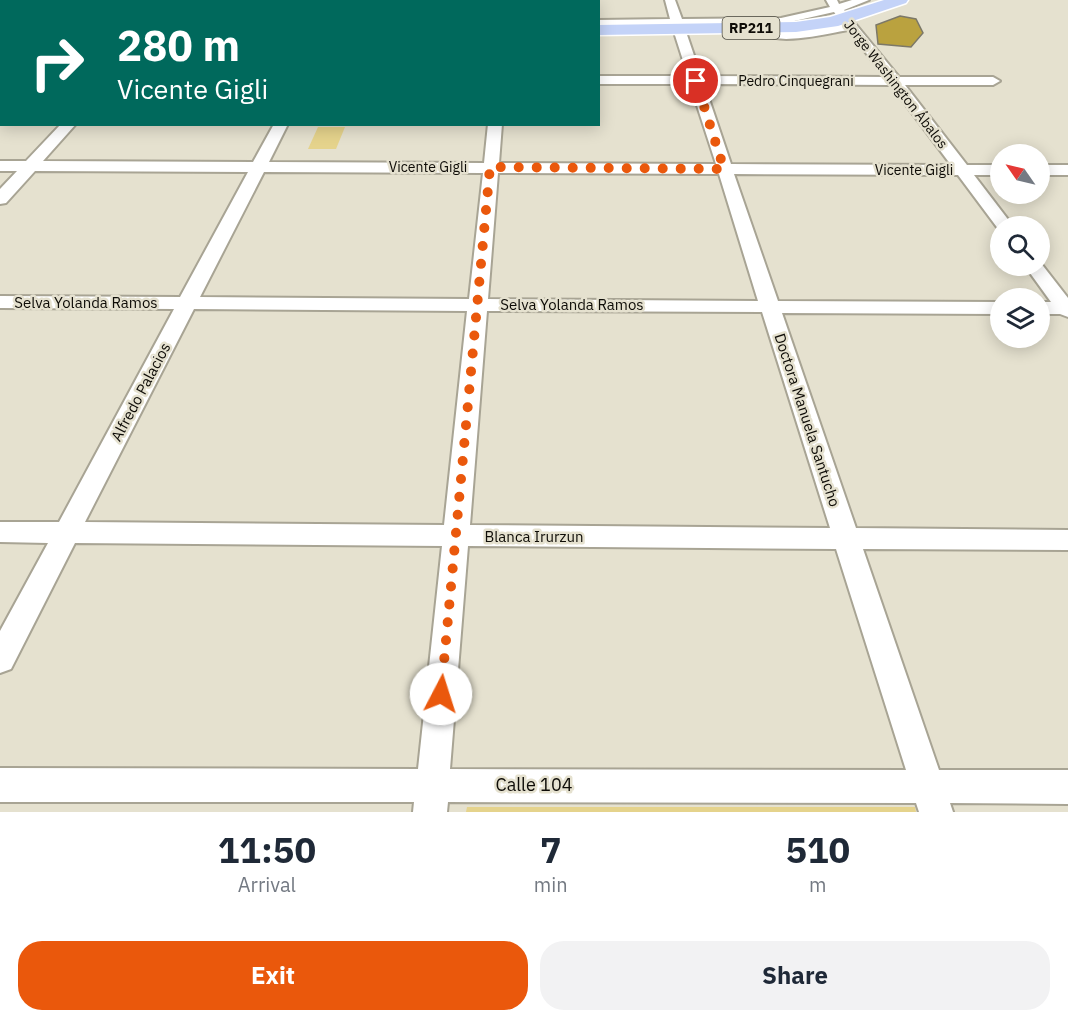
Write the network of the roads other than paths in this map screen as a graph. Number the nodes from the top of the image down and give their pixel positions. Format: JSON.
{"nodes":[{"id":1,"x":670,"y":0,"type":"edge"},
{"id":2,"x":864,"y":0,"type":"edge"},
{"id":3,"x":900,"y":0,"type":"edge"},
{"id":4,"x":840,"y":13,"type":"edge"},
{"id":5,"x":600,"y":23,"type":"edge"},
{"id":6,"x":679,"y":29,"type":"junction"},
{"id":7,"x":600,"y":30,"type":"edge"},
{"id":8,"x":600,"y":38,"type":"edge"},
{"id":9,"x":600,"y":80,"type":"edge"},
{"id":10,"x":696,"y":81,"type":"junction"},
{"id":11,"x":894,"y":81,"type":"junction"},
{"id":12,"x":993,"y":81,"type":"dead end"},
{"id":13,"x":67,"y":126,"type":"edge"},
{"id":14,"x":280,"y":126,"type":"edge"},
{"id":15,"x":495,"y":126,"type":"edge"},
{"id":16,"x":0,"y":166,"type":"edge"},
{"id":17,"x":31,"y":166,"type":"junction"},
{"id":18,"x":260,"y":166,"type":"junction"},
{"id":19,"x":490,"y":167,"type":"junction"},
{"id":20,"x":724,"y":169,"type":"junction"},
{"id":21,"x":962,"y":170,"type":"junction"},
{"id":22,"x":990,"y":170,"type":"edge"},
{"id":23,"x":1050,"y":170,"type":"edge"},
{"id":24,"x":1068,"y":170,"type":"edge"},
{"id":25,"x":0,"y":198,"type":"edge"},
{"id":26,"x":997,"y":216,"type":"edge"},
{"id":27,"x":1042,"y":276,"type":"edge"},
{"id":28,"x":0,"y":303,"type":"edge"},
{"id":29,"x":187,"y":303,"type":"junction"},
{"id":30,"x":477,"y":305,"type":"junction"},
{"id":31,"x":770,"y":306,"type":"junction"},
{"id":32,"x":990,"y":308,"type":"edge"},
{"id":33,"x":1050,"y":308,"type":"edge"},
{"id":34,"x":1067,"y":309,"type":"edge"},
{"id":35,"x":0,"y":532,"type":"edge"},
{"id":36,"x":67,"y":532,"type":"junction"},
{"id":37,"x":456,"y":536,"type":"junction"},
{"id":38,"x":846,"y":539,"type":"junction"},
{"id":39,"x":1068,"y":540,"type":"edge"},
{"id":40,"x":0,"y":660,"type":"edge"},
{"id":41,"x":0,"y":785,"type":"edge"},
{"id":42,"x":1068,"y":787,"type":"edge"},
{"id":43,"x":431,"y":798,"type":"edge"},
{"id":44,"x":932,"y":799,"type":"edge"}],
"edges":[{"from":1,"to":6,"type":"street","name":"Doctora Manuela Santucho"},
{"from":2,"to":4,"type":"street"},
{"from":3,"to":4,"type":"main road","number":"RP211"},
{"from":4,"to":6,"type":"main road","number":"RP211"},
{"from":4,"to":11,"type":"street","name":"Jorge Washington Ábalos"},
{"from":5,"to":6,"type":"street"},
{"from":6,"to":7,"type":"main road","number":"RP211"},
{"from":6,"to":8,"type":"street"},
{"from":6,"to":10,"type":"street","name":"Doctora Manuela Santucho"},
{"from":9,"to":10,"type":"street","name":"Pedro Cinquegrani"},
{"from":10,"to":11,"type":"street","name":"Pedro Cinquegrani"},
{"from":10,"to":20,"type":"street","name":"Doctora Manuela Santucho"},
{"from":11,"to":12,"type":"street","name":"Pedro Cinquegrani"},
{"from":11,"to":21,"type":"street","name":"Jorge Washington Ábalos"},
{"from":13,"to":17,"type":"street"},
{"from":14,"to":18,"type":"street","name":"Alfredo Palacios"},
{"from":15,"to":19,"type":"street"},
{"from":16,"to":17,"type":"street","name":"Vicente Gigli"},
{"from":17,"to":18,"type":"street","name":"Vicente Gigli"},
{"from":17,"to":25,"type":"street"},
{"from":18,"to":19,"type":"street","name":"Vicente Gigli"},
{"from":18,"to":29,"type":"street","name":"Alfredo Palacios"},
{"from":19,"to":20,"type":"street","name":"Vicente Gigli"},
{"from":19,"to":30,"type":"street"},
{"from":20,"to":21,"type":"street","name":"Vicente Gigli"},
{"from":20,"to":31,"type":"street","name":"Doctora Manuela Santucho"},
{"from":21,"to":22,"type":"street","name":"Vicente Gigli"},
{"from":21,"to":26,"type":"street","name":"Jorge Washington Ábalos"},
{"from":23,"to":24,"type":"street"},
{"from":27,"to":34,"type":"street"},
{"from":28,"to":29,"type":"street","name":"Selva Yolanda Ramos"},
{"from":29,"to":30,"type":"street","name":"Selva Yolanda Ramos"},
{"from":29,"to":36,"type":"street","name":"Alfredo Palacios"},
{"from":30,"to":31,"type":"street","name":"Selva Yolanda Ramos"},
{"from":30,"to":37,"type":"street"},
{"from":31,"to":32,"type":"street","name":"Selva Yolanda Ramos"},
{"from":31,"to":38,"type":"street","name":"Doctora Manuela Santucho"},
{"from":33,"to":34,"type":"street"},
{"from":35,"to":36,"type":"street","name":"Blanca Irurzun"},
{"from":36,"to":37,"type":"street","name":"Blanca Irurzun"},
{"from":36,"to":40,"type":"street","name":"Alfredo Palacios"},
{"from":37,"to":38,"type":"street","name":"Blanca Irurzun"},
{"from":37,"to":43,"type":"street"},
{"from":38,"to":39,"type":"street","name":"Blanca Irurzun"},
{"from":38,"to":44,"type":"street","name":"Doctora Manuela Santucho"},
{"from":41,"to":43,"type":"street","name":"Calle 104"},
{"from":42,"to":44,"type":"street","name":"Calle 104"},
{"from":43,"to":44,"type":"street","name":"Calle 104"}]}
